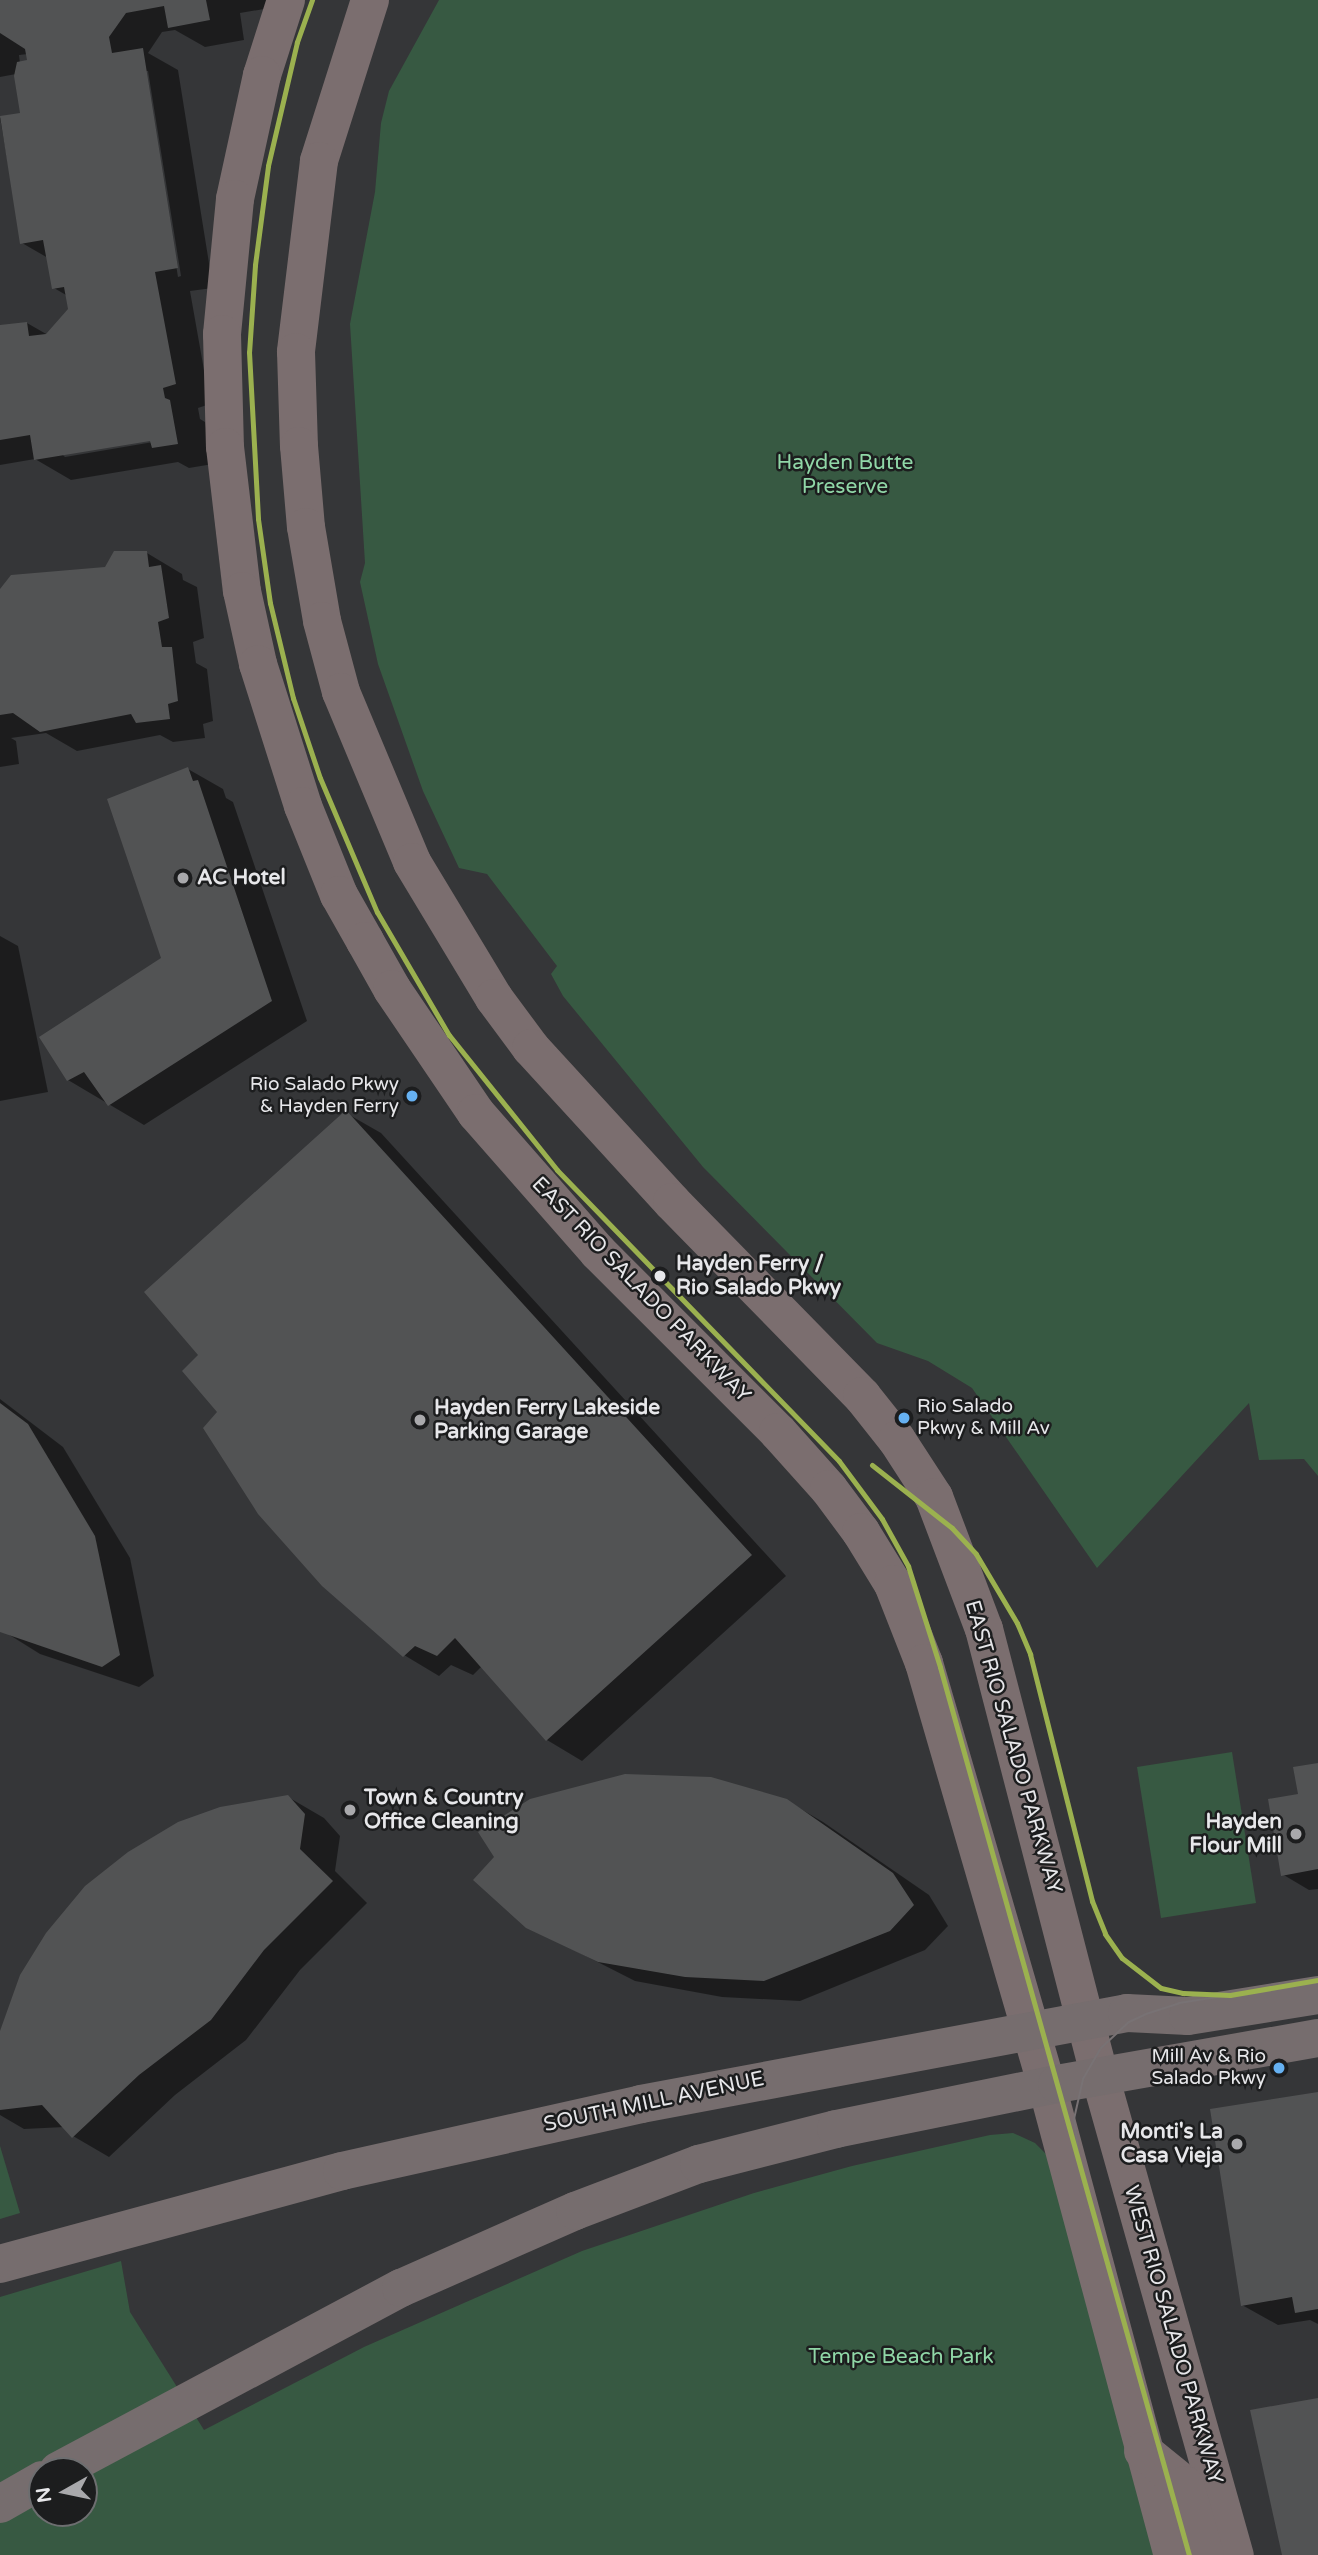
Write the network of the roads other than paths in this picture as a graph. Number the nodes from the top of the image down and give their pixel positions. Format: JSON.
{"nodes":[{"id":1,"x":286,"y":0,"type":"edge"},
{"id":2,"x":342,"y":0,"type":"edge"},
{"id":3,"x":370,"y":0,"type":"edge"},
{"id":4,"x":319,"y":161,"type":"junction"},
{"id":5,"x":1318,"y":1995,"type":"edge"},
{"id":6,"x":1087,"y":2020,"type":"junction"},
{"id":7,"x":1031,"y":2031,"type":"junction"},
{"id":8,"x":1318,"y":2038,"type":"edge"},
{"id":9,"x":1100,"y":2076,"type":"junction"},
{"id":10,"x":1047,"y":2086,"type":"junction"},
{"id":11,"x":0,"y":2264,"type":"edge"},
{"id":12,"x":1143,"y":2451,"type":"junction"},
{"id":13,"x":84,"y":2457,"type":"edge"},
{"id":14,"x":28,"y":2488,"type":"edge"},
{"id":15,"x":0,"y":2504,"type":"edge"},
{"id":16,"x":1173,"y":2555,"type":"edge"},
{"id":17,"x":1205,"y":2555,"type":"edge"},
{"id":18,"x":1235,"y":2555,"type":"edge"}],
"edges":[{"from":1,"to":7,"type":"main road","name":"EAST RIO SALADO PARKWAY"},
{"from":2,"to":4,"type":"main road"},
{"from":3,"to":4,"type":"main road","name":"EAST RIO SALADO PARKWAY"},
{"from":4,"to":6,"type":"main road","name":"EAST RIO SALADO PARKWAY"},
{"from":5,"to":6,"type":"main road","name":"SOUTH MILL AVENUE"},
{"from":6,"to":7,"type":"main road","name":"SOUTH MILL AVENUE"},
{"from":6,"to":9,"type":"main road","name":"EAST RIO SALADO PARKWAY"},
{"from":7,"to":10,"type":"main road","name":"EAST RIO SALADO PARKWAY"},
{"from":7,"to":11,"type":"main road","name":"SOUTH MILL AVENUE"},
{"from":8,"to":9,"type":"main road"},
{"from":9,"to":10,"type":"main road"},
{"from":9,"to":18,"type":"main road","name":"WEST RIO SALADO PARKWAY"},
{"from":10,"to":12,"type":"main road"},
{"from":10,"to":13,"type":"main road"},
{"from":12,"to":16,"type":"main road"},
{"from":12,"to":17,"type":"main road"},
{"from":14,"to":15,"type":"main road"}]}
